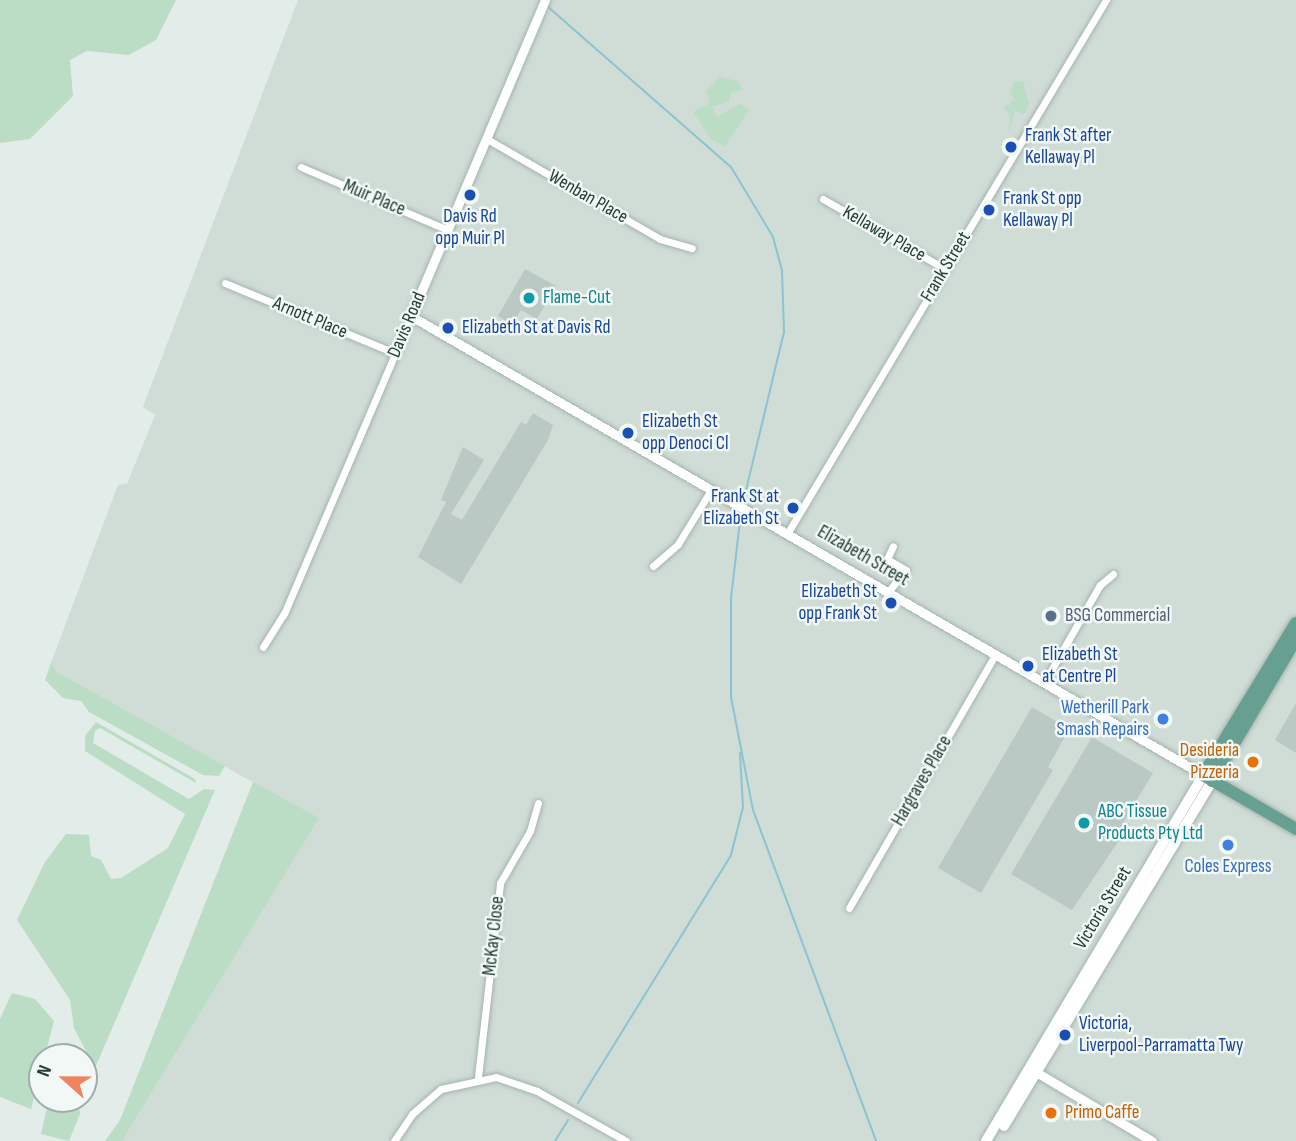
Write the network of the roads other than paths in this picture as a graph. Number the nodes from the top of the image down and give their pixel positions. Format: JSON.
{"nodes":[{"id":1,"x":545,"y":0,"type":"edge"},
{"id":2,"x":1106,"y":0,"type":"edge"},
{"id":3,"x":487,"y":139,"type":"junction"},
{"id":4,"x":301,"y":167,"type":"dead end"},
{"id":5,"x":824,"y":199,"type":"dead end"},
{"id":6,"x":448,"y":230,"type":"junction"},
{"id":7,"x":692,"y":248,"type":"dead end"},
{"id":8,"x":945,"y":269,"type":"junction"},
{"id":9,"x":225,"y":283,"type":"dead end"},
{"id":10,"x":411,"y":316,"type":"junction"},
{"id":11,"x":395,"y":353,"type":"junction"},
{"id":12,"x":711,"y":490,"type":"junction"},
{"id":13,"x":786,"y":534,"type":"junction"},
{"id":14,"x":893,"y":546,"type":"dead end"},
{"id":15,"x":653,"y":566,"type":"dead end"},
{"id":16,"x":1113,"y":574,"type":"dead end"},
{"id":17,"x":888,"y":592,"type":"junction"},
{"id":18,"x":1296,"y":623,"type":"edge"},
{"id":19,"x":1296,"y":639,"type":"edge"},
{"id":20,"x":263,"y":647,"type":"dead end"},
{"id":21,"x":995,"y":655,"type":"junction"},
{"id":22,"x":1044,"y":683,"type":"junction"},
{"id":23,"x":1208,"y":778,"type":"junction"},
{"id":24,"x":538,"y":803,"type":"dead end"},
{"id":25,"x":1296,"y":830,"type":"edge"},
{"id":26,"x":849,"y":908,"type":"dead end"},
{"id":27,"x":1033,"y":1070,"type":"junction"},
{"id":28,"x":478,"y":1077,"type":"junction"},
{"id":29,"x":394,"y":1141,"type":"edge"},
{"id":30,"x":626,"y":1141,"type":"edge"},
{"id":31,"x":986,"y":1141,"type":"edge"},
{"id":32,"x":995,"y":1141,"type":"edge"},
{"id":33,"x":1152,"y":1141,"type":"edge"}],
"edges":[{"from":1,"to":3,"type":"street","name":"Davis Road"},
{"from":2,"to":8,"type":"street","name":"Frank Street"},
{"from":3,"to":6,"type":"street","name":"Davis Road"},
{"from":3,"to":7,"type":"street","name":"Wenban Place"},
{"from":4,"to":6,"type":"street","name":"Muir Place"},
{"from":5,"to":8,"type":"street","name":"Kellaway Place"},
{"from":6,"to":10,"type":"street","name":"Davis Road"},
{"from":8,"to":13,"type":"street","name":"Frank Street"},
{"from":9,"to":11,"type":"street","name":"Arnott Place"},
{"from":10,"to":11,"type":"street","name":"Davis Road"},
{"from":10,"to":12,"type":"street","name":"Elizabeth Street"},
{"from":11,"to":20,"type":"street","name":"Davis Road"},
{"from":12,"to":13,"type":"street","name":"Elizabeth Street"},
{"from":12,"to":15,"type":"street"},
{"from":13,"to":17,"type":"street","name":"Elizabeth Street"},
{"from":14,"to":17,"type":"street"},
{"from":16,"to":22,"type":"street"},
{"from":17,"to":21,"type":"street","name":"Elizabeth Street"},
{"from":18,"to":23,"type":"main road","name":"Victoria Street"},
{"from":19,"to":23,"type":"main road","name":"Victoria Street"},
{"from":21,"to":22,"type":"street","name":"Elizabeth Street"},
{"from":21,"to":26,"type":"street","name":"Hargraves Place"},
{"from":22,"to":23,"type":"street","name":"Elizabeth Street"},
{"from":23,"to":25,"type":"main road","name":"Elizabeth Street"},
{"from":23,"to":27,"type":"main road","name":"Victoria Street"},
{"from":24,"to":28,"type":"street","name":"McKay Close"},
{"from":27,"to":31,"type":"main road","name":"Victoria Street"},
{"from":27,"to":32,"type":"main road","name":"Victoria Street"},
{"from":27,"to":33,"type":"street"},
{"from":28,"to":29,"type":"street"},
{"from":28,"to":30,"type":"street"}]}
